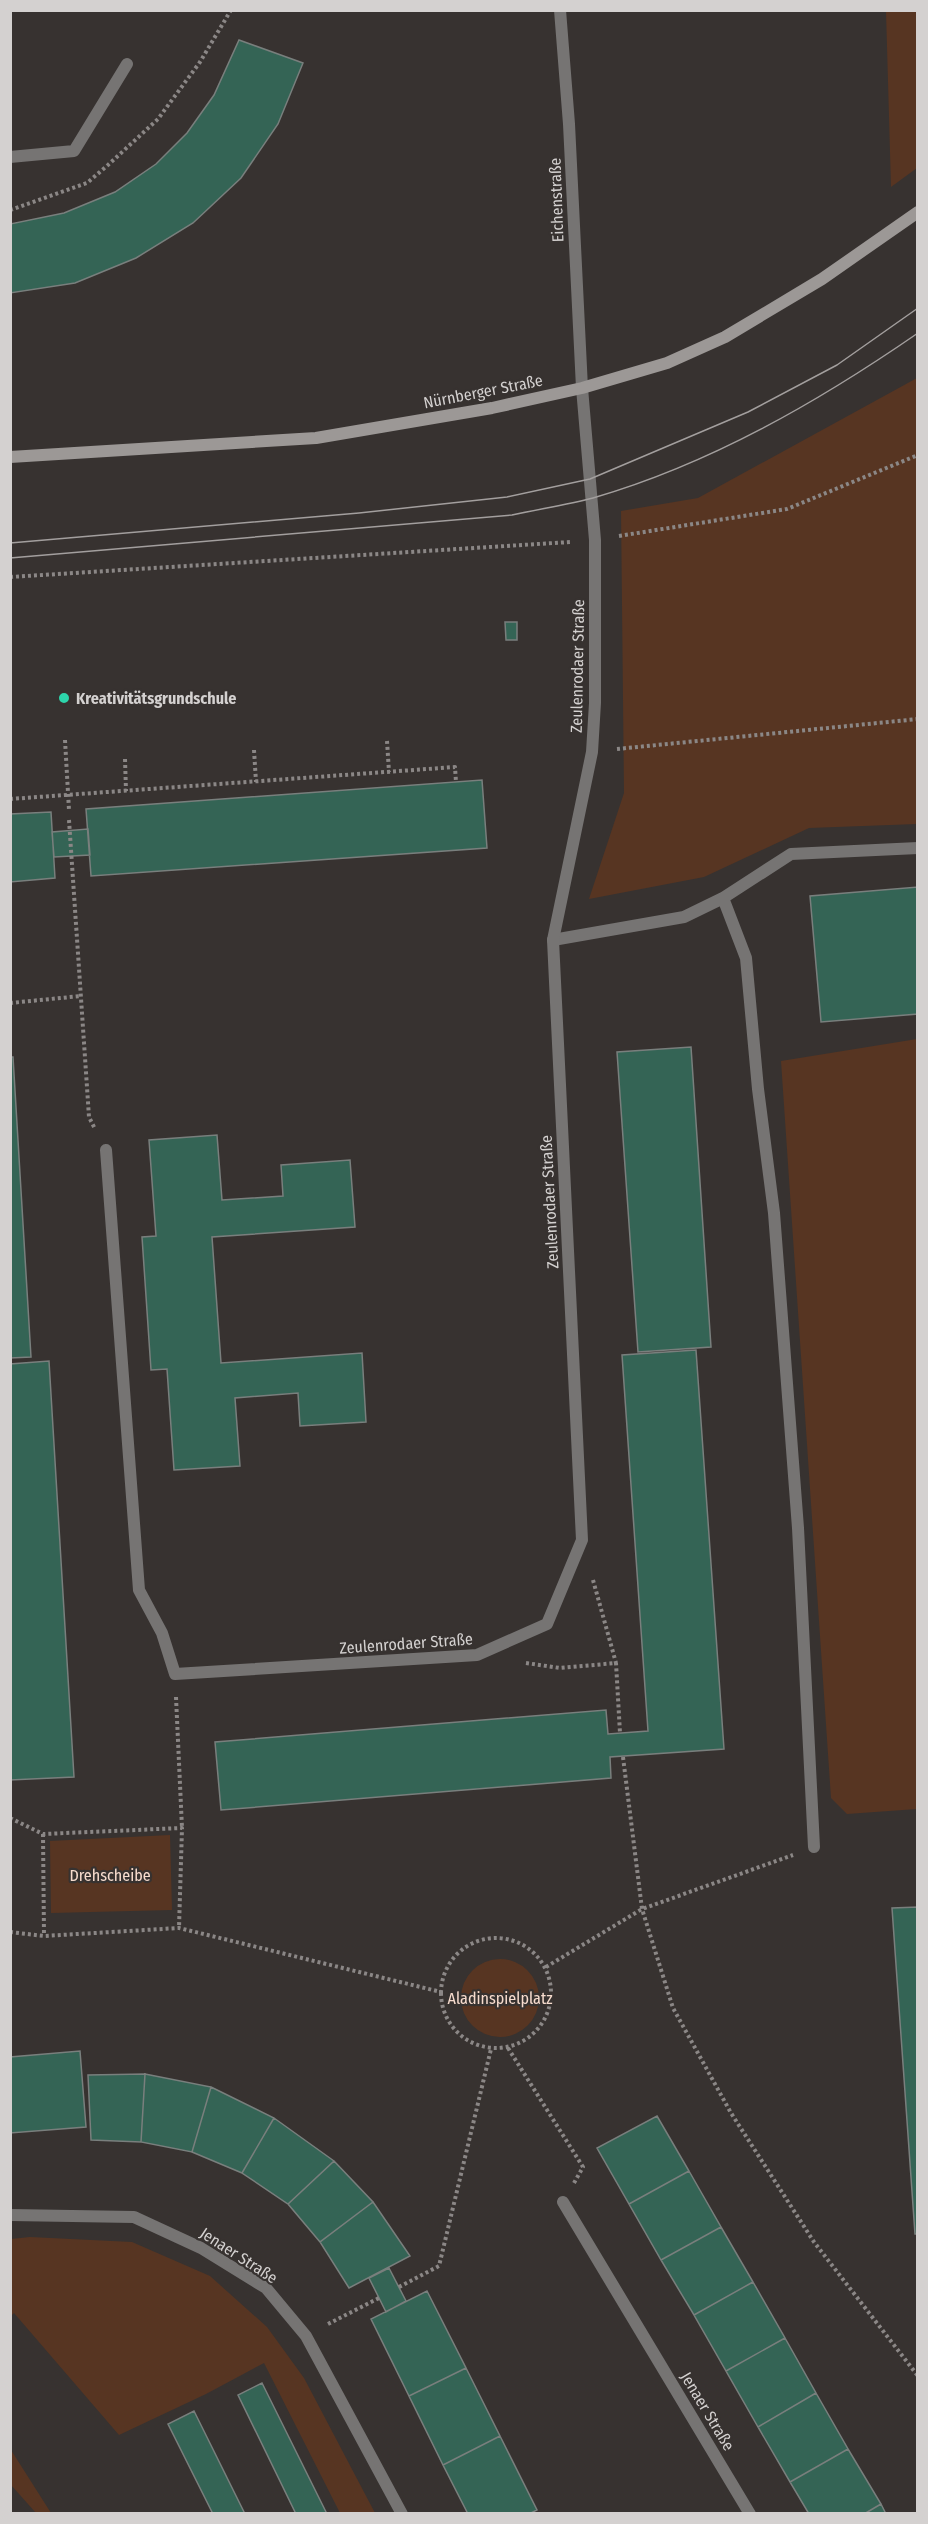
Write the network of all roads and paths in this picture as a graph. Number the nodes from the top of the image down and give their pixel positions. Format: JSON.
{"nodes":[{"id":1,"x":231,"y":10,"type":"edge"},
{"id":2,"x":560,"y":10,"type":"edge"},
{"id":3,"x":127,"y":64,"type":"dead end"},
{"id":4,"x":10,"y":157,"type":"edge"},
{"id":5,"x":10,"y":210,"type":"edge"},
{"id":6,"x":918,"y":212,"type":"edge"},
{"id":7,"x":582,"y":388,"type":"junction"},
{"id":8,"x":918,"y":455,"type":"edge"},
{"id":9,"x":10,"y":457,"type":"edge"},
{"id":10,"x":595,"y":540,"type":"junction"},
{"id":11,"x":10,"y":576,"type":"edge"},
{"id":12,"x":918,"y":719,"type":"edge"},
{"id":13,"x":64,"y":740,"type":"dead end"},
{"id":14,"x":387,"y":741,"type":"dead end"},
{"id":15,"x":254,"y":750,"type":"dead end"},
{"id":16,"x":592,"y":752,"type":"junction"},
{"id":17,"x":125,"y":759,"type":"dead end"},
{"id":18,"x":389,"y":772,"type":"junction"},
{"id":19,"x":256,"y":782,"type":"junction"},
{"id":20,"x":456,"y":783,"type":"dead end"},
{"id":21,"x":126,"y":790,"type":"junction"},
{"id":22,"x":68,"y":795,"type":"junction"},
{"id":23,"x":10,"y":799,"type":"edge"},
{"id":24,"x":69,"y":810,"type":"dead end"},
{"id":25,"x":69,"y":820,"type":"dead end"},
{"id":26,"x":918,"y":848,"type":"edge"},
{"id":27,"x":723,"y":898,"type":"junction"},
{"id":28,"x":554,"y":940,"type":"junction"},
{"id":29,"x":81,"y":996,"type":"junction"},
{"id":30,"x":10,"y":1003,"type":"edge"},
{"id":31,"x":106,"y":1150,"type":"joint"},
{"id":32,"x":582,"y":1540,"type":"junction"},
{"id":33,"x":616,"y":1663,"type":"junction"},
{"id":34,"x":560,"y":1668,"type":"dead end"},
{"id":35,"x":176,"y":1674,"type":"junction"},
{"id":36,"x":620,"y":1733,"type":"dead end"},
{"id":37,"x":623,"y":1757,"type":"dead end"},
{"id":38,"x":10,"y":1818,"type":"edge"},
{"id":39,"x":182,"y":1828,"type":"junction"},
{"id":40,"x":43,"y":1834,"type":"junction"},
{"id":41,"x":814,"y":1847,"type":"joint"},
{"id":42,"x":642,"y":1909,"type":"junction"},
{"id":43,"x":179,"y":1928,"type":"junction"},
{"id":44,"x":10,"y":1932,"type":"edge"},
{"id":45,"x":45,"y":1936,"type":"junction"},
{"id":46,"x":546,"y":1967,"type":"junction"},
{"id":47,"x":441,"y":1992,"type":"junction"},
{"id":48,"x":508,"y":2048,"type":"junction"},
{"id":49,"x":491,"y":2049,"type":"junction"},
{"id":50,"x":563,"y":2202,"type":"joint"},
{"id":51,"x":10,"y":2215,"type":"edge"},
{"id":52,"x":399,"y":2288,"type":"dead end"},
{"id":53,"x":379,"y":2298,"type":"dead end"},
{"id":54,"x":306,"y":2336,"type":"junction"},
{"id":55,"x":918,"y":2376,"type":"edge"},
{"id":56,"x":402,"y":2514,"type":"edge"},
{"id":57,"x":750,"y":2514,"type":"edge"}],
"edges":[{"from":1,"to":5,"type":"path"},
{"from":2,"to":7,"type":"street","name":"Eichenstraße"},
{"from":3,"to":4,"type":"street"},
{"from":6,"to":7,"type":"main road","name":"Nürnberger Straße"},
{"from":7,"to":9,"type":"main road","name":"Nürnberger Straße"},
{"from":7,"to":10,"type":"street","name":"Zeulenrodaer Straße"},
{"from":8,"to":10,"type":"path"},
{"from":10,"to":11,"type":"path"},
{"from":10,"to":16,"type":"street","name":"Zeulenrodaer Straße"},
{"from":12,"to":16,"type":"path"},
{"from":13,"to":22,"type":"path"},
{"from":14,"to":18,"type":"path"},
{"from":15,"to":19,"type":"path"},
{"from":16,"to":28,"type":"street","name":"Zeulenrodaer Straße"},
{"from":17,"to":21,"type":"path"},
{"from":18,"to":19,"type":"path"},
{"from":18,"to":20,"type":"path"},
{"from":19,"to":21,"type":"path"},
{"from":21,"to":22,"type":"path"},
{"from":22,"to":23,"type":"path"},
{"from":22,"to":24,"type":"path"},
{"from":25,"to":29,"type":"path"},
{"from":26,"to":27,"type":"street"},
{"from":27,"to":28,"type":"street"},
{"from":27,"to":41,"type":"street"},
{"from":28,"to":32,"type":"street","name":"Zeulenrodaer Straße"},
{"from":29,"to":30,"type":"path"},
{"from":29,"to":31,"type":"path"},
{"from":31,"to":35,"type":"street"},
{"from":32,"to":33,"type":"path"},
{"from":32,"to":35,"type":"street","name":"Zeulenrodaer Straße"},
{"from":33,"to":34,"type":"path"},
{"from":33,"to":36,"type":"path"},
{"from":35,"to":39,"type":"path"},
{"from":37,"to":42,"type":"path"},
{"from":38,"to":40,"type":"path"},
{"from":39,"to":40,"type":"path"},
{"from":39,"to":43,"type":"path"},
{"from":40,"to":45,"type":"path"},
{"from":41,"to":42,"type":"path"},
{"from":42,"to":46,"type":"path"},
{"from":42,"to":55,"type":"path"},
{"from":43,"to":45,"type":"path"},
{"from":43,"to":47,"type":"path"},
{"from":44,"to":45,"type":"path"},
{"from":46,"to":47,"type":"path"},
{"from":46,"to":48,"type":"path"},
{"from":47,"to":49,"type":"path"},
{"from":48,"to":49,"type":"path"},
{"from":48,"to":50,"type":"path"},
{"from":49,"to":52,"type":"path"},
{"from":50,"to":57,"type":"street","name":"Jenaer Straße"},
{"from":51,"to":54,"type":"street","name":"Jenaer Straße"},
{"from":53,"to":54,"type":"path"},
{"from":54,"to":56,"type":"street","name":"Jenaer Straße"}]}
